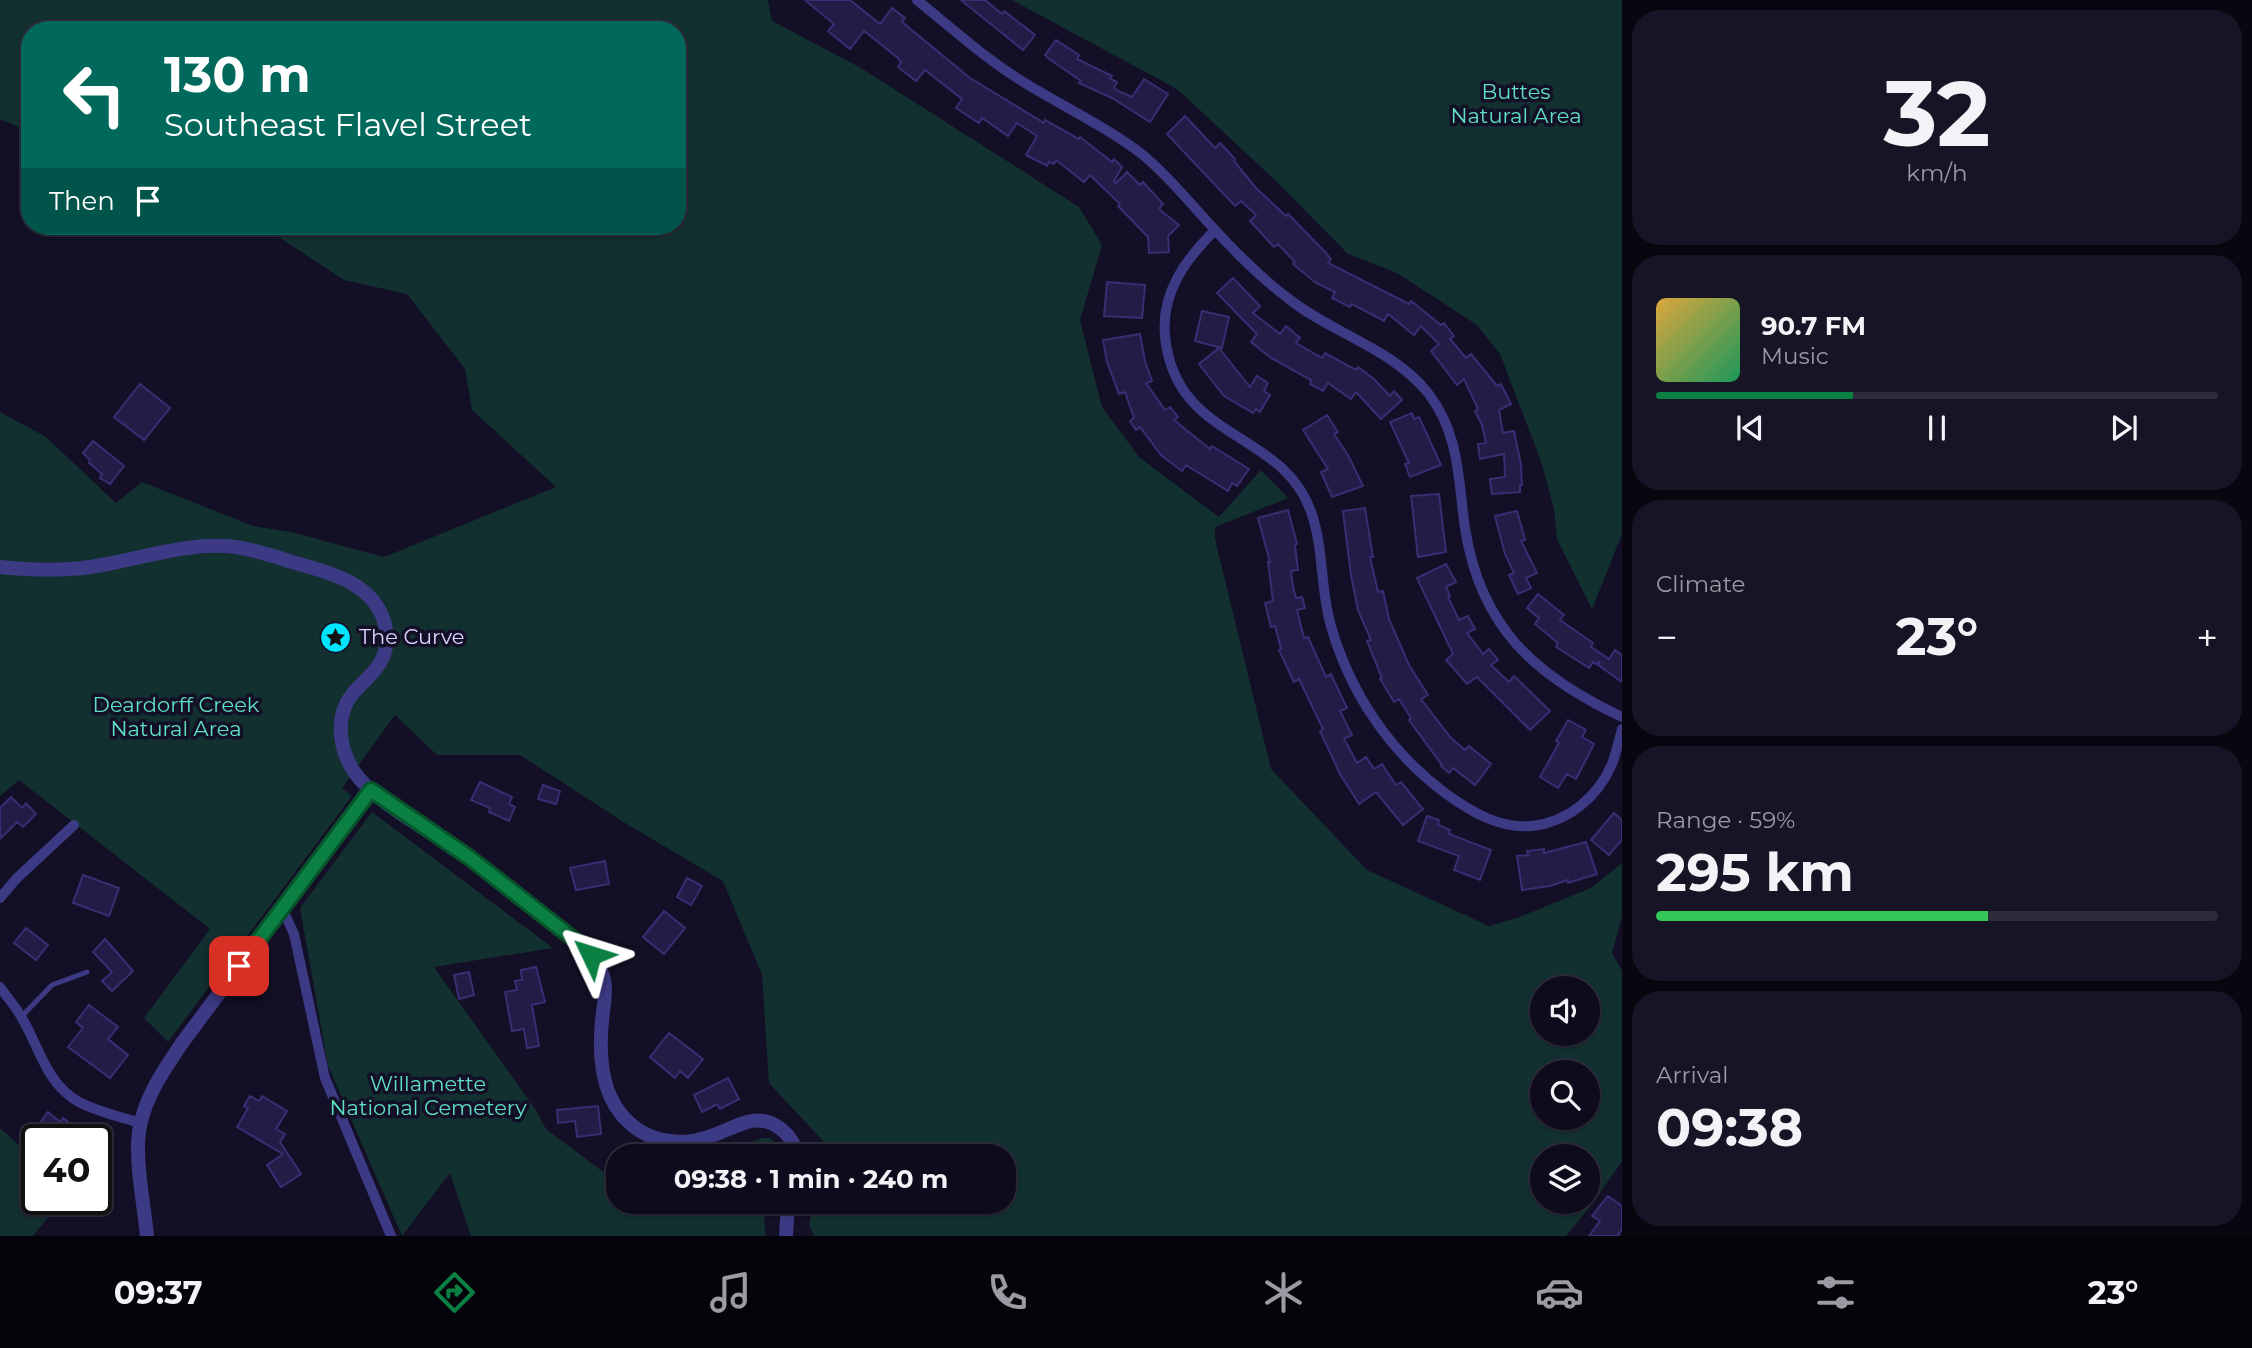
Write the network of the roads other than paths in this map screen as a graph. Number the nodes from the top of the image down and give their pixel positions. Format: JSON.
{"nodes":[{"id":1,"x":917,"y":0,"type":"edge"},
{"id":2,"x":1215,"y":230,"type":"junction"},
{"id":3,"x":0,"y":567,"type":"edge"},
{"id":4,"x":1622,"y":718,"type":"edge"},
{"id":5,"x":1622,"y":729,"type":"edge"},
{"id":6,"x":371,"y":790,"type":"junction"},
{"id":7,"x":74,"y":825,"type":"dead end"},
{"id":8,"x":0,"y":898,"type":"edge"},
{"id":9,"x":282,"y":908,"type":"junction"},
{"id":10,"x":87,"y":972,"type":"dead end"},
{"id":11,"x":0,"y":987,"type":"edge"},
{"id":12,"x":22,"y":1016,"type":"junction"},
{"id":13,"x":141,"y":1123,"type":"junction"},
{"id":14,"x":794,"y":1144,"type":"edge"},
{"id":15,"x":787,"y":1214,"type":"edge"},
{"id":16,"x":146,"y":1236,"type":"edge"},
{"id":17,"x":391,"y":1236,"type":"edge"},
{"id":18,"x":786,"y":1236,"type":"edge"}],
"edges":[{"from":1,"to":2,"type":"street"},
{"from":2,"to":4,"type":"street"},
{"from":2,"to":5,"type":"street"},
{"from":3,"to":6,"type":"street"},
{"from":6,"to":9,"type":"street"},
{"from":6,"to":14,"type":"street"},
{"from":7,"to":8,"type":"street"},
{"from":9,"to":13,"type":"street"},
{"from":9,"to":17,"type":"street"},
{"from":10,"to":12,"type":"lane"},
{"from":11,"to":12,"type":"street"},
{"from":12,"to":13,"type":"street"},
{"from":13,"to":16,"type":"street"},
{"from":15,"to":18,"type":"street"}]}
